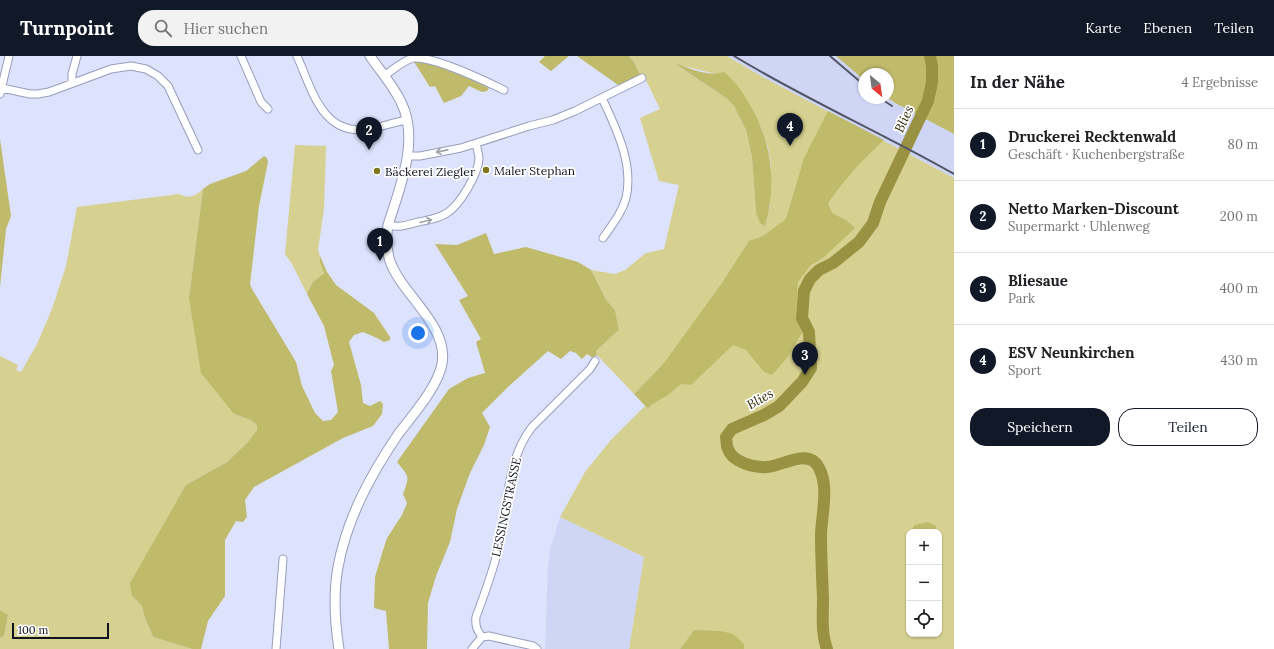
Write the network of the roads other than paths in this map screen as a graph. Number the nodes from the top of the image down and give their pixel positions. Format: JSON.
{"nodes":[{"id":1,"x":9,"y":56,"type":"edge"},
{"id":2,"x":77,"y":56,"type":"edge"},
{"id":3,"x":241,"y":56,"type":"edge"},
{"id":4,"x":297,"y":56,"type":"edge"},
{"id":5,"x":370,"y":56,"type":"edge"},
{"id":6,"x":384,"y":76,"type":"junction"},
{"id":7,"x":642,"y":78,"type":"dead end"},
{"id":8,"x":72,"y":83,"type":"junction"},
{"id":9,"x":504,"y":90,"type":"dead end"},
{"id":10,"x":1,"y":91,"type":"edge"},
{"id":11,"x":602,"y":98,"type":"junction"},
{"id":12,"x":268,"y":109,"type":"dead end"},
{"id":13,"x":408,"y":120,"type":"junction"},
{"id":14,"x":476,"y":144,"type":"junction"},
{"id":15,"x":198,"y":150,"type":"dead end"},
{"id":16,"x":408,"y":156,"type":"junction"},
{"id":17,"x":388,"y":225,"type":"junction"},
{"id":18,"x":603,"y":238,"type":"dead end"},
{"id":19,"x":595,"y":361,"type":"dead end"},
{"id":20,"x":283,"y":559,"type":"dead end"},
{"id":21,"x":482,"y":637,"type":"junction"},
{"id":22,"x":276,"y":649,"type":"edge"},
{"id":23,"x":339,"y":649,"type":"edge"},
{"id":24,"x":472,"y":649,"type":"edge"},
{"id":25,"x":537,"y":649,"type":"edge"}],
"edges":[{"from":1,"to":10,"type":"street"},
{"from":2,"to":8,"type":"street"},
{"from":3,"to":12,"type":"street"},
{"from":4,"to":13,"type":"street"},
{"from":5,"to":6,"type":"main road"},
{"from":6,"to":9,"type":"street"},
{"from":6,"to":13,"type":"main road"},
{"from":7,"to":11,"type":"street"},
{"from":8,"to":10,"type":"street"},
{"from":8,"to":15,"type":"street"},
{"from":11,"to":14,"type":"street"},
{"from":11,"to":18,"type":"street"},
{"from":13,"to":16,"type":"main road"},
{"from":14,"to":16,"type":"street","one_way":true},
{"from":17,"to":14,"type":"street","one_way":true},
{"from":16,"to":17,"type":"main road"},
{"from":17,"to":23,"type":"main road"},
{"from":19,"to":21,"type":"street","name":"LESSINGSTRASSE"},
{"from":20,"to":22,"type":"street"},
{"from":21,"to":24,"type":"street"},
{"from":21,"to":25,"type":"street"}]}
